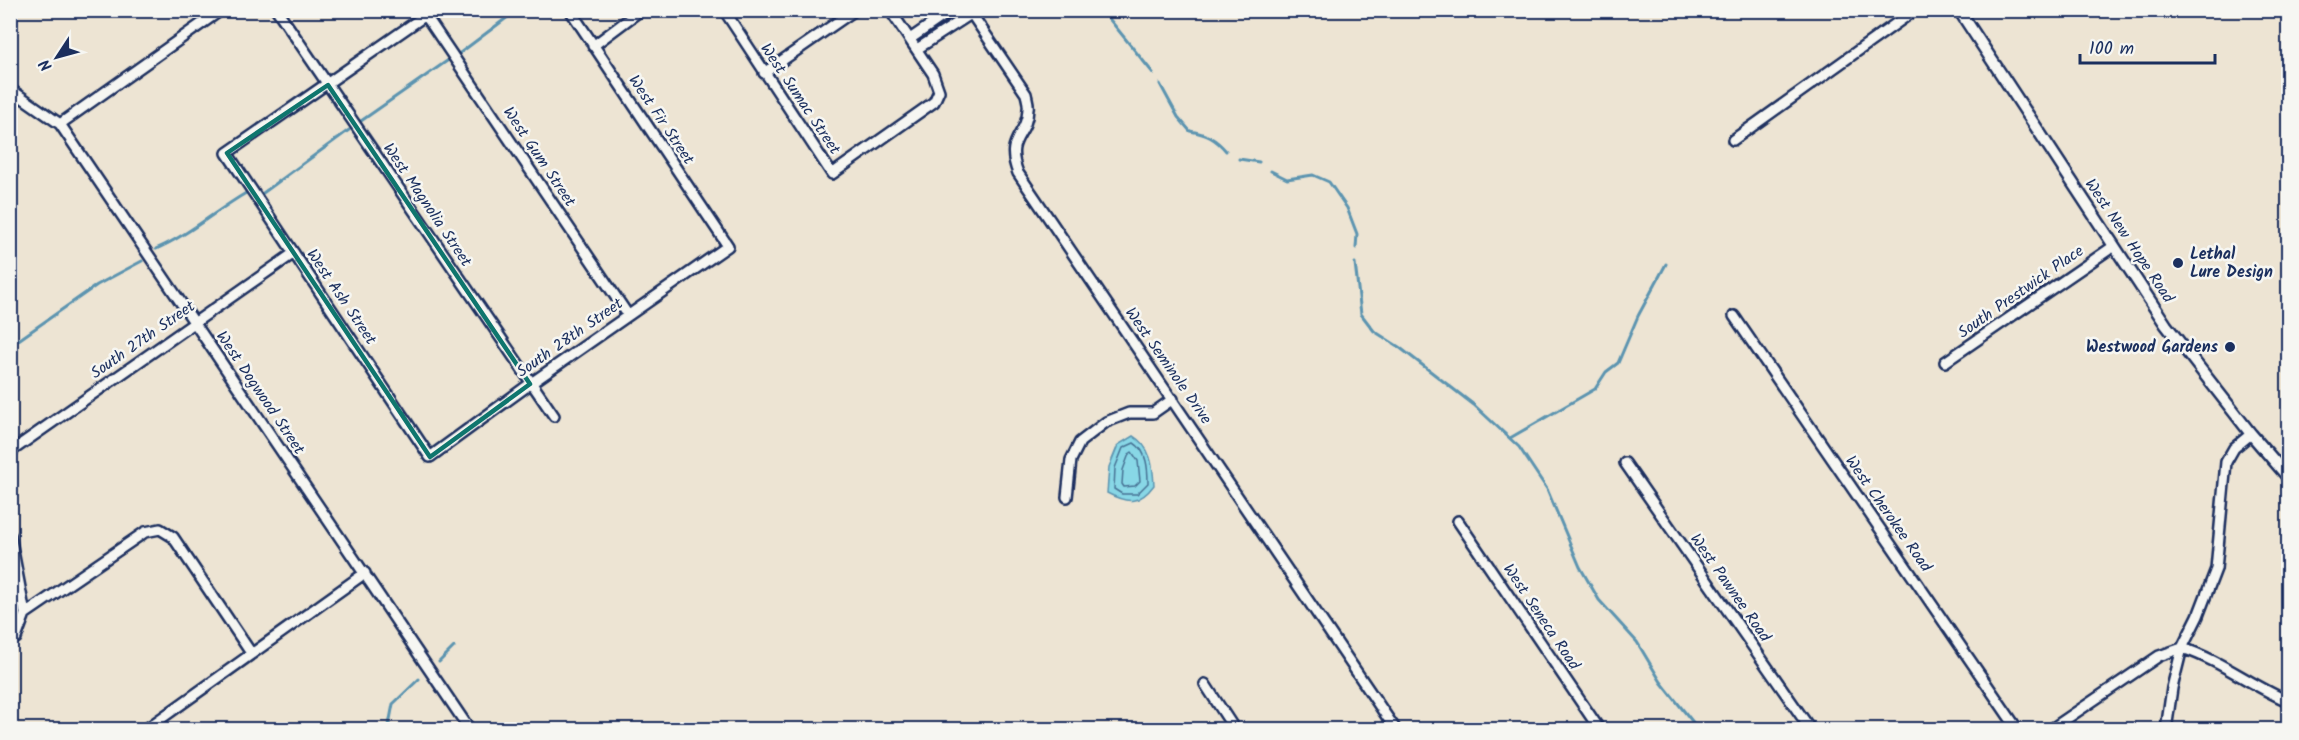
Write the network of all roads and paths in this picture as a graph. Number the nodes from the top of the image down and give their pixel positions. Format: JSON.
{"nodes":[{"id":1,"x":221,"y":10,"type":"edge"},
{"id":2,"x":277,"y":10,"type":"edge"},
{"id":3,"x":570,"y":10,"type":"edge"},
{"id":4,"x":641,"y":10,"type":"edge"},
{"id":5,"x":724,"y":10,"type":"edge"},
{"id":6,"x":855,"y":10,"type":"edge"},
{"id":7,"x":890,"y":10,"type":"edge"},
{"id":8,"x":952,"y":10,"type":"edge"},
{"id":9,"x":1915,"y":10,"type":"edge"},
{"id":10,"x":1959,"y":10,"type":"edge"},
{"id":11,"x":970,"y":12,"type":"edge"},
{"id":12,"x":430,"y":13,"type":"edge"},
{"id":13,"x":910,"y":39,"type":"junction"},
{"id":14,"x":593,"y":46,"type":"junction"},
{"id":15,"x":917,"y":49,"type":"junction"},
{"id":16,"x":764,"y":73,"type":"junction"},
{"id":17,"x":328,"y":85,"type":"junction"},
{"id":18,"x":10,"y":89,"type":"edge"},
{"id":19,"x":60,"y":124,"type":"junction"},
{"id":20,"x":1733,"y":140,"type":"dead end"},
{"id":21,"x":728,"y":246,"type":"joint"},
{"id":22,"x":2114,"y":246,"type":"junction"},
{"id":23,"x":294,"y":253,"type":"junction"},
{"id":24,"x":628,"y":315,"type":"junction"},
{"id":25,"x":1734,"y":316,"type":"dead end"},
{"id":26,"x":194,"y":323,"type":"junction"},
{"id":27,"x":1944,"y":362,"type":"dead end"},
{"id":28,"x":530,"y":384,"type":"junction"},
{"id":29,"x":1173,"y":399,"type":"junction"},
{"id":30,"x":554,"y":416,"type":"dead end"},
{"id":31,"x":2251,"y":434,"type":"junction"},
{"id":32,"x":10,"y":452,"type":"edge"},
{"id":33,"x":430,"y":457,"type":"joint"},
{"id":34,"x":1625,"y":463,"type":"dead end"},
{"id":35,"x":2289,"y":477,"type":"edge"},
{"id":36,"x":1067,"y":497,"type":"dead end"},
{"id":37,"x":1458,"y":521,"type":"dead end"},
{"id":38,"x":10,"y":534,"type":"edge"},
{"id":39,"x":365,"y":573,"type":"junction"},
{"id":40,"x":25,"y":614,"type":"junction"},
{"id":41,"x":16,"y":638,"type":"dead end"},
{"id":42,"x":2182,"y":648,"type":"junction"},
{"id":43,"x":251,"y":653,"type":"junction"},
{"id":44,"x":1205,"y":684,"type":"dead end"},
{"id":45,"x":2289,"y":701,"type":"edge"},
{"id":46,"x":145,"y":729,"type":"edge"},
{"id":47,"x":470,"y":729,"type":"edge"},
{"id":48,"x":1235,"y":729,"type":"edge"},
{"id":49,"x":1396,"y":729,"type":"edge"},
{"id":50,"x":1600,"y":729,"type":"edge"},
{"id":51,"x":1811,"y":729,"type":"edge"},
{"id":52,"x":2018,"y":729,"type":"edge"},
{"id":53,"x":2050,"y":729,"type":"edge"},
{"id":54,"x":2166,"y":729,"type":"edge"}],
"edges":[{"from":1,"to":19,"type":"street"},
{"from":2,"to":17,"type":"street","name":"West Magnolia Street"},
{"from":3,"to":14,"type":"street","name":"West Fir Street"},
{"from":4,"to":14,"type":"street"},
{"from":5,"to":16,"type":"street","name":"West Sumac Street"},
{"from":6,"to":16,"type":"street"},
{"from":7,"to":13,"type":"street"},
{"from":8,"to":13,"type":"street"},
{"from":9,"to":20,"type":"street"},
{"from":10,"to":22,"type":"main road","name":"West New Hope Road"},
{"from":11,"to":15,"type":"street"},
{"from":11,"to":29,"type":"street","name":"West Seminole Drive"},
{"from":12,"to":17,"type":"street"},
{"from":12,"to":24,"type":"street","name":"West Gum Street"},
{"from":13,"to":15,"type":"street"},
{"from":14,"to":21,"type":"street","name":"West Fir Street"},
{"from":15,"to":16,"type":"street","name":"West Sumac Street"},
{"from":17,"to":23,"type":"street","name":"West Ash Street"},
{"from":17,"to":28,"type":"street","name":"West Magnolia Street"},
{"from":18,"to":19,"type":"street","name":"West Dogwood Street"},
{"from":19,"to":26,"type":"street","name":"West Dogwood Street"},
{"from":21,"to":24,"type":"street","name":"South 28th Street"},
{"from":22,"to":27,"type":"street","name":"South Prestwick Place"},
{"from":22,"to":31,"type":"main road","name":"West New Hope Road"},
{"from":23,"to":26,"type":"street","name":"South 27th Street"},
{"from":23,"to":33,"type":"street","name":"West Ash Street"},
{"from":24,"to":28,"type":"street","name":"South 28th Street"},
{"from":25,"to":52,"type":"street","name":"West Cherokee Road"},
{"from":26,"to":32,"type":"street","name":"South 27th Street"},
{"from":26,"to":39,"type":"street","name":"West Dogwood Street"},
{"from":28,"to":30,"type":"street","name":"West Magnolia Street"},
{"from":28,"to":33,"type":"street","name":"South 28th Street"},
{"from":29,"to":36,"type":"street"},
{"from":29,"to":49,"type":"street","name":"West Seminole Drive"},
{"from":31,"to":35,"type":"main road","name":"West New Hope Road"},
{"from":31,"to":42,"type":"street"},
{"from":34,"to":51,"type":"street","name":"West Pawnee Road"},
{"from":37,"to":50,"type":"street","name":"West Seneca Road"},
{"from":38,"to":40,"type":"street"},
{"from":39,"to":43,"type":"street"},
{"from":39,"to":47,"type":"street","name":"West Dogwood Street"},
{"from":40,"to":41,"type":"street"},
{"from":40,"to":43,"type":"street"},
{"from":42,"to":45,"type":"street"},
{"from":42,"to":53,"type":"street"},
{"from":42,"to":54,"type":"street"},
{"from":43,"to":46,"type":"street"},
{"from":44,"to":48,"type":"street"}]}
